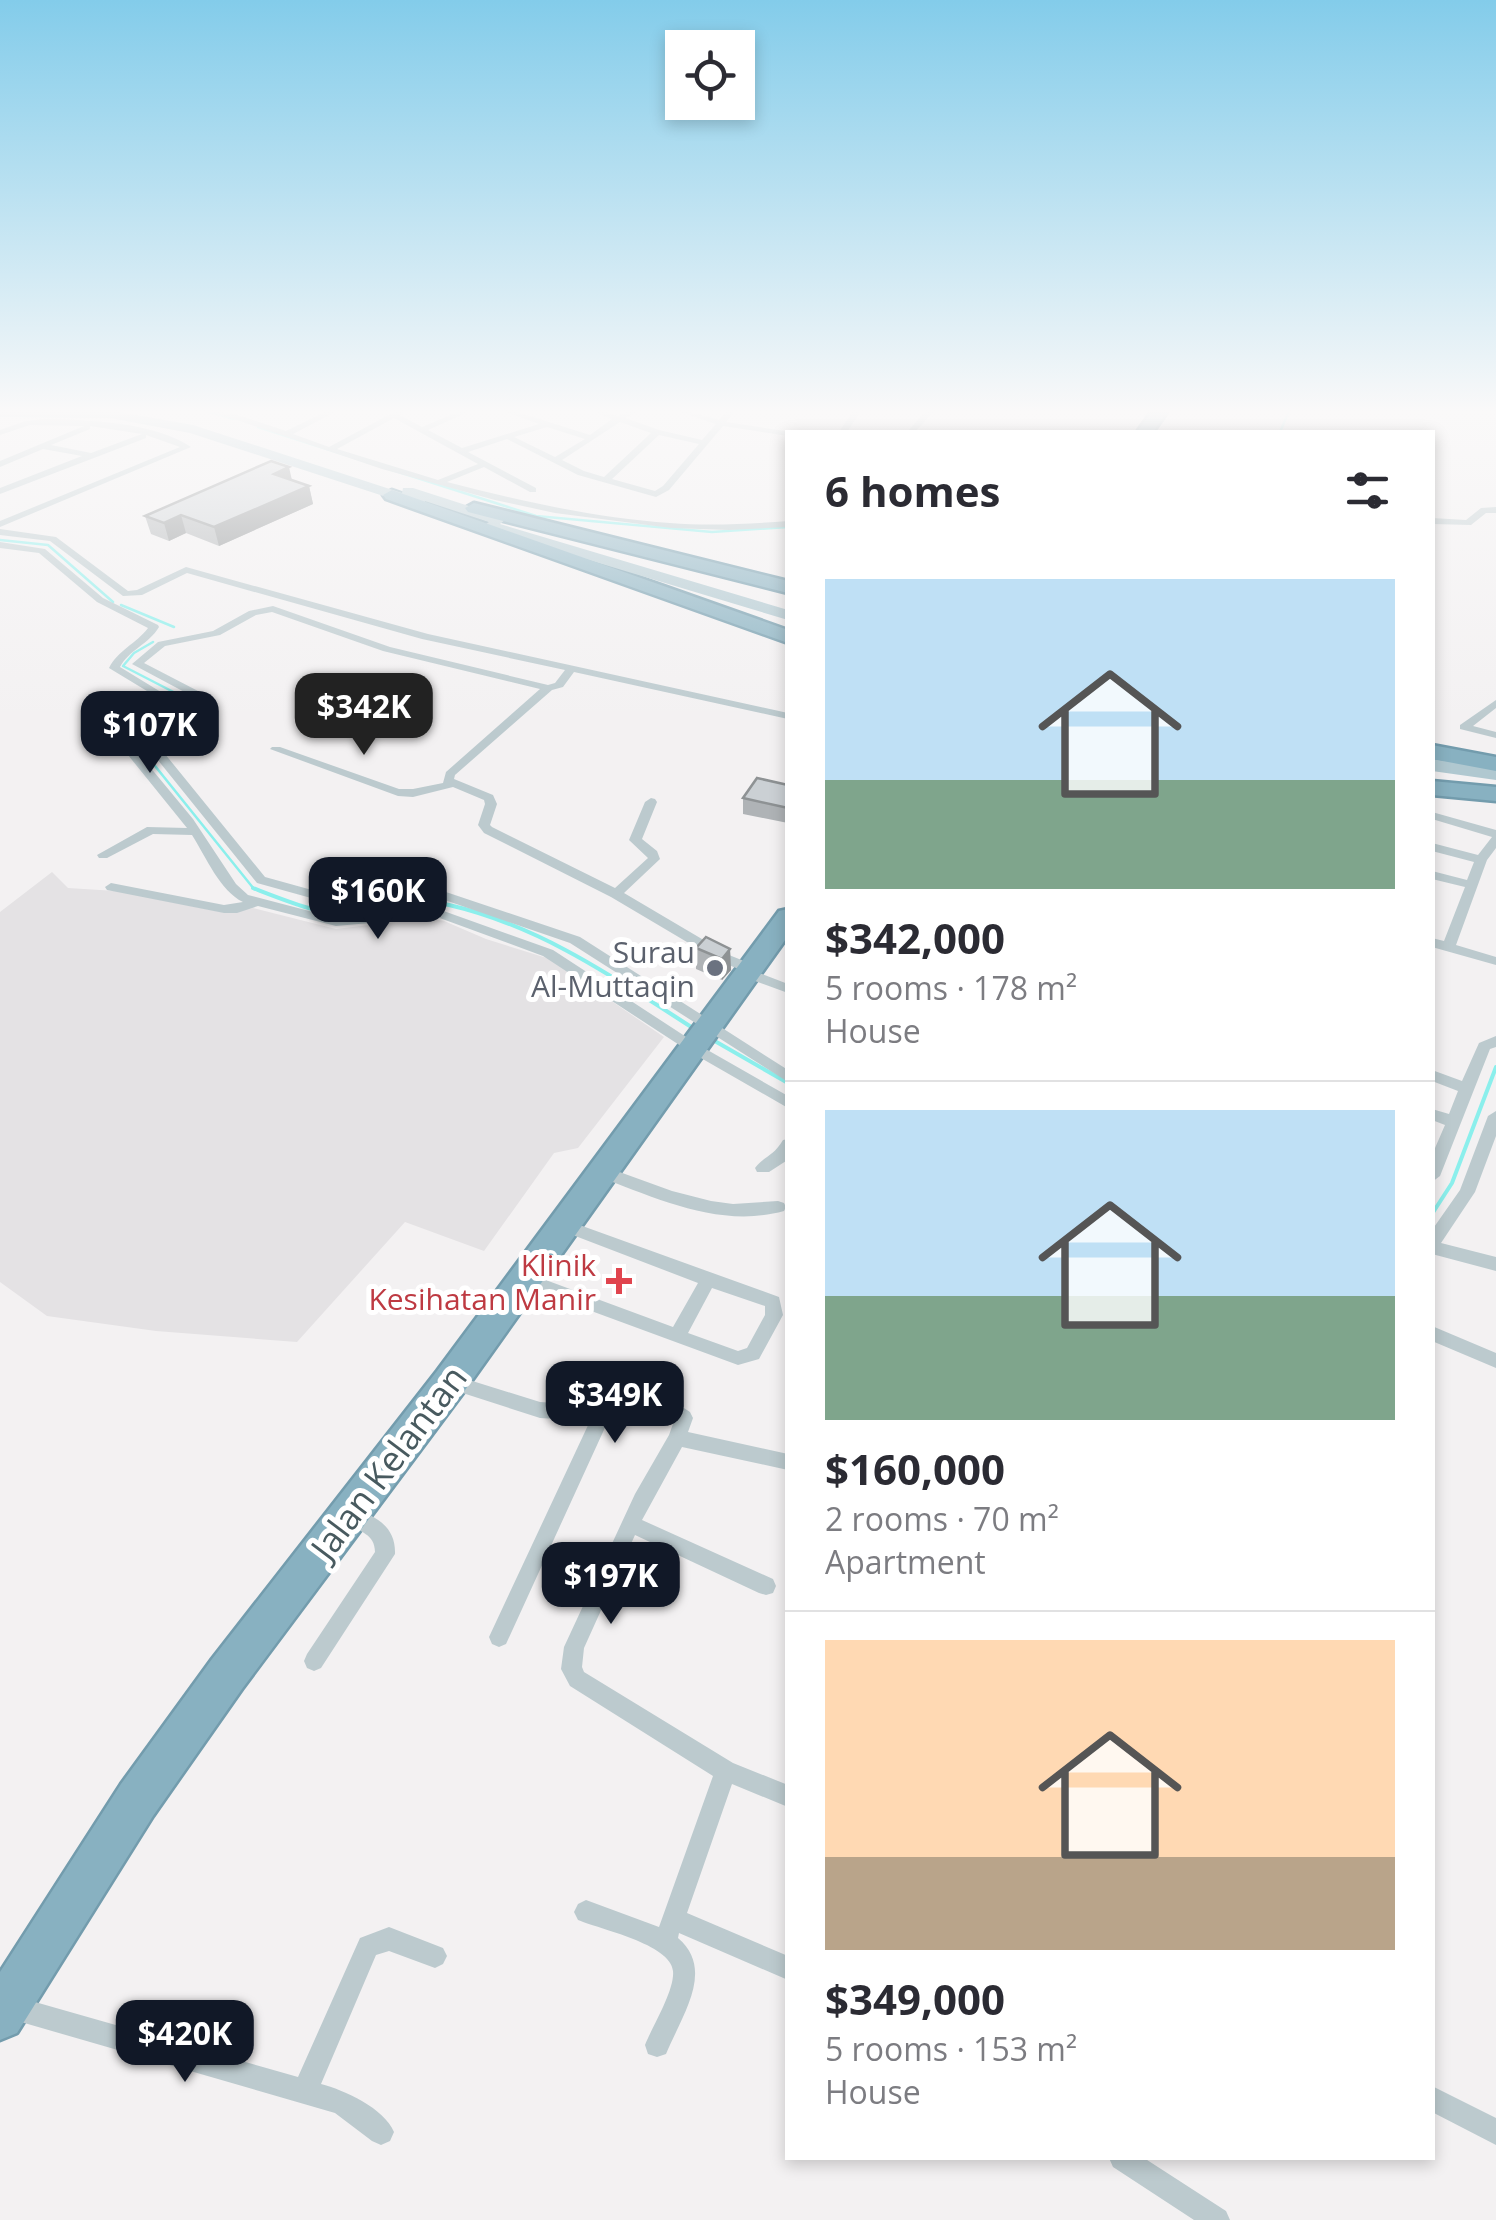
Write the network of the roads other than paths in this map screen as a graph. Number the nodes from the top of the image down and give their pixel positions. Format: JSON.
{"nodes":[{"id":1,"x":458,"y":515,"type":"edge"},
{"id":2,"x":470,"y":515,"type":"edge"},
{"id":3,"x":475,"y":515,"type":"edge"},
{"id":4,"x":490,"y":515,"type":"edge"},
{"id":5,"x":574,"y":515,"type":"edge"},
{"id":6,"x":1479,"y":515,"type":"edge"},
{"id":7,"x":1435,"y":521,"type":"edge"},
{"id":8,"x":785,"y":524,"type":"edge"},
{"id":9,"x":0,"y":532,"type":"edge"},
{"id":10,"x":0,"y":545,"type":"edge"},
{"id":11,"x":785,"y":587,"type":"edge"},
{"id":12,"x":131,"y":594,"type":"junction"},
{"id":13,"x":111,"y":606,"type":"junction"},
{"id":14,"x":785,"y":606,"type":"edge"},
{"id":15,"x":785,"y":614,"type":"edge"},
{"id":16,"x":150,"y":636,"type":"junction"},
{"id":17,"x":785,"y":637,"type":"edge"},
{"id":18,"x":176,"y":640,"type":"junction"},
{"id":19,"x":569,"y":673,"type":"junction"},
{"id":20,"x":554,"y":686,"type":"junction"},
{"id":21,"x":1496,"y":703,"type":"edge"},
{"id":22,"x":785,"y":715,"type":"edge"},
{"id":23,"x":1496,"y":735,"type":"edge"},
{"id":24,"x":276,"y":749,"type":"dead end"},
{"id":25,"x":1435,"y":753,"type":"edge"},
{"id":26,"x":1435,"y":766,"type":"edge"},
{"id":27,"x":1492,"y":766,"type":"edge"},
{"id":28,"x":1435,"y":774,"type":"edge"},
{"id":29,"x":1496,"y":782,"type":"edge"},
{"id":30,"x":452,"y":784,"type":"junction"},
{"id":31,"x":1435,"y":789,"type":"edge"},
{"id":32,"x":1496,"y":795,"type":"edge"},
{"id":33,"x":651,"y":802,"type":"dead end"},
{"id":34,"x":1435,"y":816,"type":"edge"},
{"id":35,"x":196,"y":832,"type":"junction"},
{"id":36,"x":1496,"y":836,"type":"edge"},
{"id":37,"x":1435,"y":848,"type":"edge"},
{"id":38,"x":103,"y":855,"type":"dead end"},
{"id":39,"x":1481,"y":860,"type":"junction"},
{"id":40,"x":1435,"y":876,"type":"edge"},
{"id":41,"x":1471,"y":885,"type":"junction"},
{"id":42,"x":111,"y":888,"type":"dead end"},
{"id":43,"x":265,"y":894,"type":"junction"},
{"id":44,"x":616,"y":894,"type":"junction"},
{"id":45,"x":785,"y":920,"type":"edge"},
{"id":46,"x":1435,"y":943,"type":"edge"},
{"id":47,"x":1449,"y":947,"type":"junction"},
{"id":48,"x":1496,"y":961,"type":"edge"},
{"id":49,"x":748,"y":970,"type":"junction"},
{"id":50,"x":785,"y":987,"type":"edge"},
{"id":51,"x":701,"y":1035,"type":"junction"},
{"id":52,"x":1496,"y":1042,"type":"edge"},
{"id":53,"x":785,"y":1075,"type":"edge"},
{"id":54,"x":1435,"y":1076,"type":"edge"},
{"id":55,"x":1467,"y":1089,"type":"junction"},
{"id":56,"x":785,"y":1101,"type":"edge"},
{"id":57,"x":1435,"y":1115,"type":"edge"},
{"id":58,"x":1496,"y":1116,"type":"edge"},
{"id":59,"x":1454,"y":1122,"type":"junction"},
{"id":60,"x":785,"y":1150,"type":"edge"},
{"id":61,"x":763,"y":1168,"type":"dead end"},
{"id":62,"x":1435,"y":1169,"type":"edge"},
{"id":63,"x":603,"y":1172,"type":"junction"},
{"id":64,"x":778,"y":1206,"type":"dead end"},
{"id":65,"x":563,"y":1226,"type":"junction"},
{"id":66,"x":1435,"y":1241,"type":"edge"},
{"id":67,"x":1435,"y":1247,"type":"edge"},
{"id":68,"x":1496,"y":1264,"type":"edge"},
{"id":69,"x":524,"y":1279,"type":"junction"},
{"id":70,"x":708,"y":1280,"type":"junction"},
{"id":71,"x":1435,"y":1334,"type":"edge"},
{"id":72,"x":677,"y":1336,"type":"junction"},
{"id":73,"x":1496,"y":1361,"type":"edge"},
{"id":74,"x":450,"y":1382,"type":"junction"},
{"id":75,"x":602,"y":1414,"type":"junction"},
{"id":76,"x":677,"y":1438,"type":"junction"},
{"id":77,"x":785,"y":1461,"type":"edge"},
{"id":78,"x":348,"y":1514,"type":"junction"},
{"id":79,"x":631,"y":1524,"type":"junction"},
{"id":80,"x":766,"y":1586,"type":"dead end"},
{"id":81,"x":499,"y":1638,"type":"dead end"},
{"id":82,"x":314,"y":1661,"type":"dead end"},
{"id":83,"x":726,"y":1771,"type":"junction"},
{"id":84,"x":785,"y":1795,"type":"edge"},
{"id":85,"x":586,"y":1912,"type":"dead end"},
{"id":86,"x":669,"y":1930,"type":"junction"},
{"id":87,"x":435,"y":1956,"type":"dead end"},
{"id":88,"x":785,"y":1967,"type":"edge"},
{"id":89,"x":3,"y":2011,"type":"edge"},
{"id":90,"x":656,"y":2045,"type":"dead end"},
{"id":91,"x":306,"y":2091,"type":"junction"},
{"id":92,"x":1435,"y":2100,"type":"edge"},
{"id":93,"x":380,"y":2132,"type":"dead end"},
{"id":94,"x":1496,"y":2132,"type":"edge"},
{"id":95,"x":1125,"y":2160,"type":"edge"},
{"id":96,"x":1217,"y":2220,"type":"edge"}],
"edges":[{"from":1,"to":17,"type":"highway"},
{"from":2,"to":15,"type":"main road"},
{"from":3,"to":14,"type":"main road"},
{"from":4,"to":11,"type":"highway"},
{"from":5,"to":8,"type":"street"},
{"from":6,"to":7,"type":"street"},
{"from":9,"to":12,"type":"street"},
{"from":10,"to":13,"type":"street"},
{"from":12,"to":13,"type":"street"},
{"from":12,"to":19,"type":"street"},
{"from":13,"to":16,"type":"street"},
{"from":16,"to":18,"type":"street"},
{"from":16,"to":35,"type":"street"},
{"from":18,"to":20,"type":"street"},
{"from":18,"to":43,"type":"street"},
{"from":19,"to":20,"type":"street"},
{"from":19,"to":22,"type":"street"},
{"from":20,"to":30,"type":"street"},
{"from":21,"to":23,"type":"street"},
{"from":24,"to":30,"type":"street"},
{"from":25,"to":27,"type":"highway"},
{"from":26,"to":27,"type":"main road"},
{"from":28,"to":29,"type":"main road"},
{"from":30,"to":44,"type":"street"},
{"from":31,"to":32,"type":"highway"},
{"from":33,"to":44,"type":"street"},
{"from":34,"to":36,"type":"street"},
{"from":35,"to":38,"type":"street"},
{"from":35,"to":43,"type":"street"},
{"from":36,"to":39,"type":"street"},
{"from":37,"to":39,"type":"street"},
{"from":39,"to":41,"type":"street"},
{"from":40,"to":41,"type":"street"},
{"from":41,"to":47,"type":"street"},
{"from":42,"to":43,"type":"street"},
{"from":43,"to":51,"type":"street"},
{"from":43,"to":51,"type":"street"},
{"from":44,"to":49,"type":"street"},
{"from":45,"to":49,"type":"highway","name":"Jalan Kelantan"},
{"from":46,"to":47,"type":"street"},
{"from":47,"to":48,"type":"street"},
{"from":49,"to":50,"type":"street"},
{"from":49,"to":51,"type":"highway","name":"Jalan Kelantan"},
{"from":51,"to":53,"type":"street"},
{"from":51,"to":56,"type":"street"},
{"from":51,"to":63,"type":"highway","name":"Jalan Kelantan"},
{"from":52,"to":55,"type":"street"},
{"from":54,"to":55,"type":"street"},
{"from":55,"to":59,"type":"street"},
{"from":57,"to":59,"type":"street"},
{"from":58,"to":66,"type":"street"},
{"from":59,"to":62,"type":"street"},
{"from":60,"to":61,"type":"street"},
{"from":63,"to":64,"type":"street"},
{"from":63,"to":65,"type":"highway","name":"Jalan Kelantan"},
{"from":65,"to":69,"type":"highway","name":"Jalan Kelantan"},
{"from":65,"to":70,"type":"street"},
{"from":67,"to":68,"type":"street"},
{"from":69,"to":72,"type":"street"},
{"from":69,"to":74,"type":"highway","name":"Jalan Kelantan"},
{"from":70,"to":72,"type":"street"},
{"from":70,"to":72,"type":"street"},
{"from":71,"to":73,"type":"street"},
{"from":74,"to":75,"type":"street"},
{"from":74,"to":78,"type":"highway","name":"Jalan Kelantan"},
{"from":75,"to":76,"type":"street"},
{"from":75,"to":81,"type":"street"},
{"from":76,"to":77,"type":"street"},
{"from":76,"to":79,"type":"street"},
{"from":78,"to":82,"type":"street"},
{"from":78,"to":89,"type":"highway","name":"Jalan Kelantan"},
{"from":79,"to":80,"type":"street"},
{"from":79,"to":83,"type":"street"},
{"from":83,"to":84,"type":"street"},
{"from":83,"to":86,"type":"street"},
{"from":85,"to":86,"type":"street"},
{"from":86,"to":88,"type":"street"},
{"from":86,"to":90,"type":"street"},
{"from":87,"to":91,"type":"street"},
{"from":89,"to":91,"type":"street"},
{"from":91,"to":93,"type":"street"},
{"from":92,"to":94,"type":"street"},
{"from":95,"to":96,"type":"street"}]}
